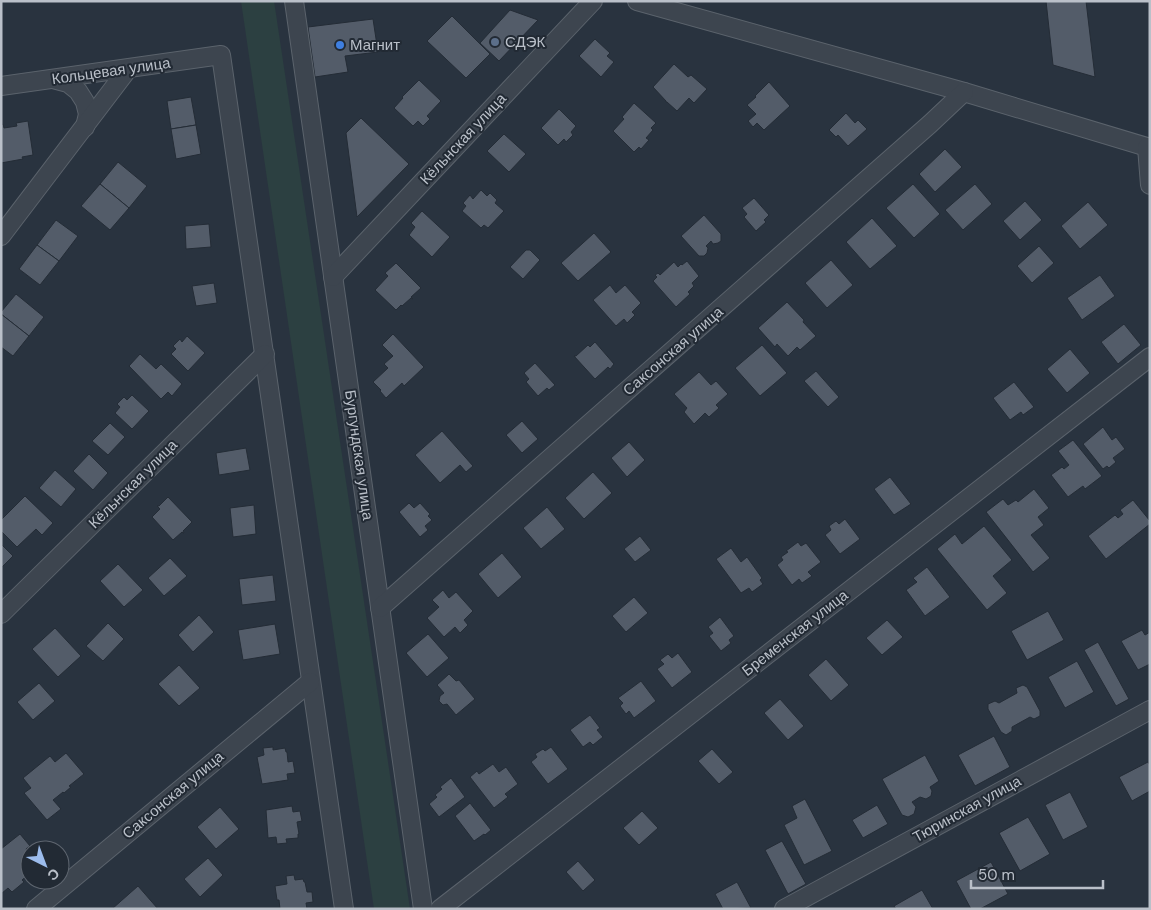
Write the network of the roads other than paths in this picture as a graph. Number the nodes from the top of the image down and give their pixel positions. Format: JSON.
{"nodes":[{"id":1,"x":294,"y":1,"type":"edge"},
{"id":2,"x":593,"y":1,"type":"edge"},
{"id":3,"x":637,"y":1,"type":"edge"},
{"id":4,"x":128,"y":69,"type":"junction"},
{"id":5,"x":53,"y":79,"type":"junction"},
{"id":6,"x":1,"y":86,"type":"edge"},
{"id":7,"x":964,"y":92,"type":"junction"},
{"id":8,"x":85,"y":126,"type":"junction"},
{"id":9,"x":1149,"y":148,"type":"edge"},
{"id":10,"x":1150,"y":185,"type":"edge"},
{"id":11,"x":1,"y":236,"type":"edge"},
{"id":12,"x":333,"y":277,"type":"junction"},
{"id":13,"x":265,"y":354,"type":"junction"},
{"id":14,"x":1150,"y":357,"type":"edge"},
{"id":15,"x":380,"y":608,"type":"junction"},
{"id":16,"x":1,"y":614,"type":"edge"},
{"id":17,"x":310,"y":682,"type":"junction"},
{"id":18,"x":1150,"y":710,"type":"edge"},
{"id":19,"x":36,"y":909,"type":"edge"},
{"id":20,"x":344,"y":909,"type":"edge"},
{"id":21,"x":423,"y":909,"type":"edge"},
{"id":22,"x":440,"y":909,"type":"edge"},
{"id":23,"x":784,"y":909,"type":"edge"}],
"edges":[{"from":1,"to":12,"type":"street","name":"Бургундская улица"},
{"from":2,"to":12,"type":"street","name":"Кёльнская улица"},
{"from":3,"to":7,"type":"street"},
{"from":4,"to":5,"type":"street","name":"Кольцевая улица"},
{"from":4,"to":8,"type":"street"},
{"from":4,"to":13,"type":"street","name":"Кольцевая улица"},
{"from":5,"to":6,"type":"street","name":"Кольцевая улица"},
{"from":5,"to":8,"type":"street"},
{"from":7,"to":9,"type":"street"},
{"from":7,"to":15,"type":"street","name":"Саксонская улица"},
{"from":8,"to":11,"type":"street"},
{"from":9,"to":10,"type":"street"},
{"from":12,"to":15,"type":"street","name":"Бургундская улица"},
{"from":13,"to":16,"type":"street","name":"Кёльнская улица"},
{"from":13,"to":17,"type":"street"},
{"from":14,"to":22,"type":"street","name":"Бременская улица"},
{"from":15,"to":21,"type":"street","name":"Бургундская улица"},
{"from":17,"to":19,"type":"street","name":"Саксонская улица"},
{"from":17,"to":20,"type":"street"},
{"from":18,"to":23,"type":"street","name":"Тюринская улица"}]}
